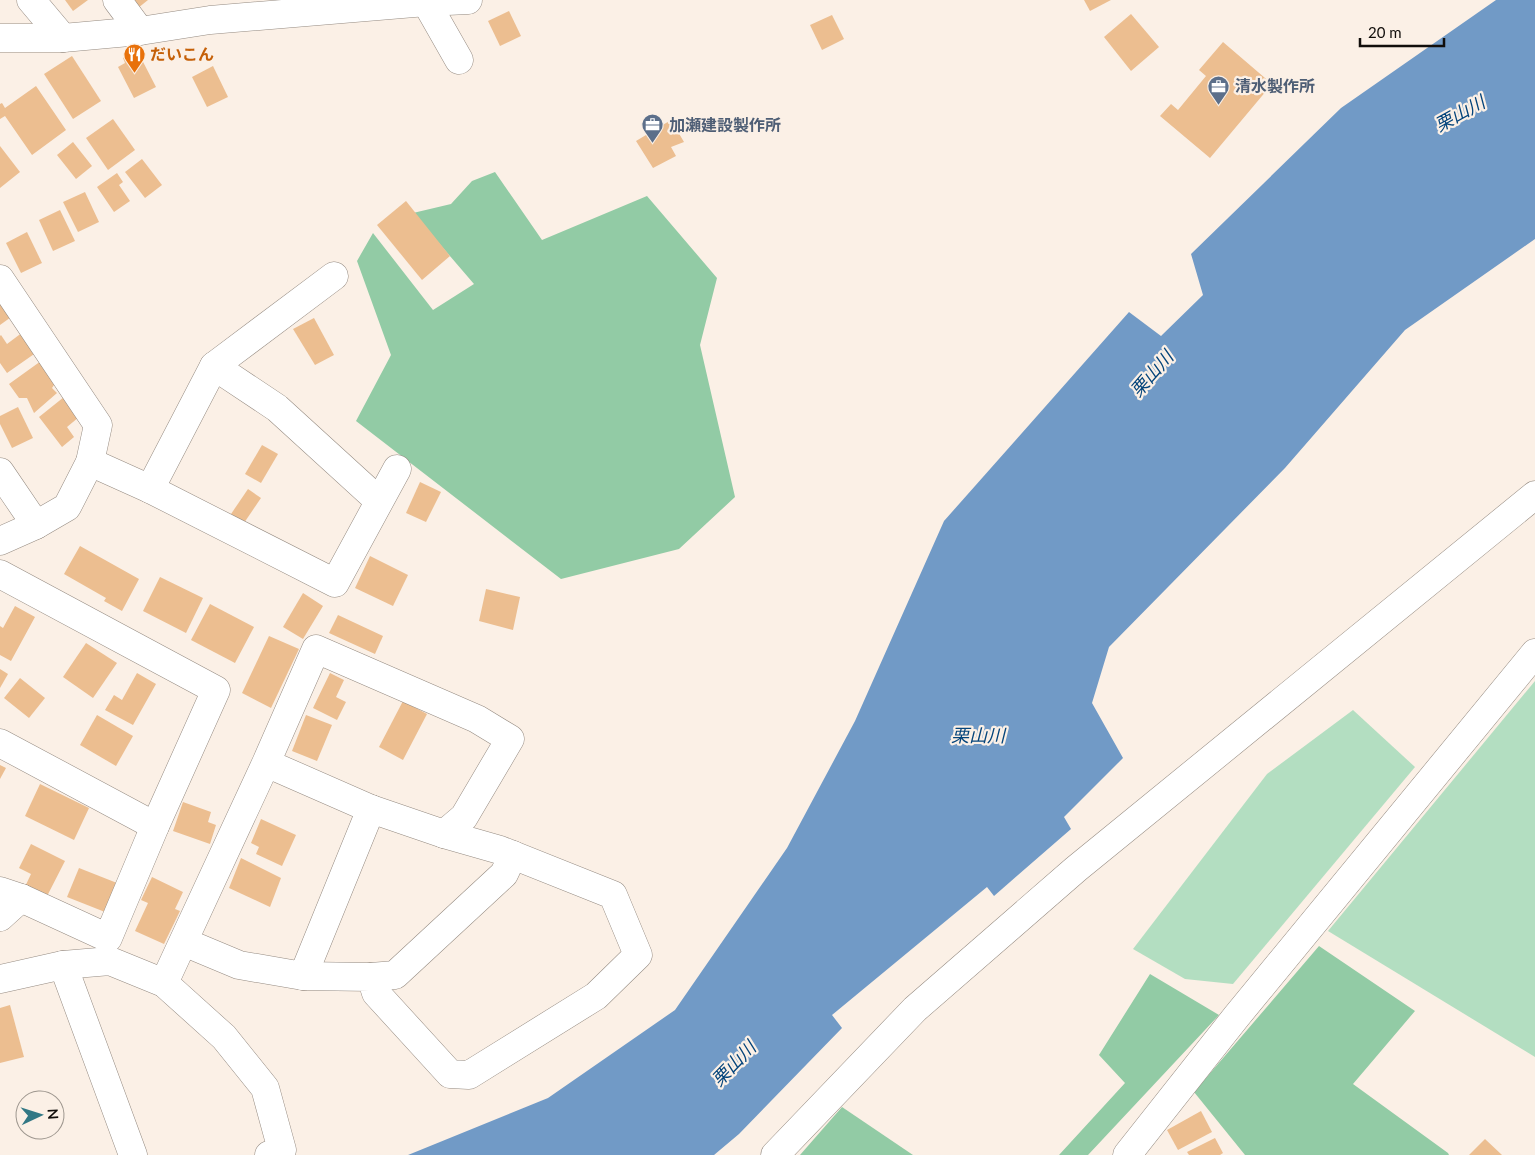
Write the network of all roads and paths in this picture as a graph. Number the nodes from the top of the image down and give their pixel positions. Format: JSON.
{"nodes":[{"id":1,"x":31,"y":0,"type":"edge"},
{"id":2,"x":117,"y":0,"type":"edge"},
{"id":3,"x":468,"y":0,"type":"edge"},
{"id":4,"x":426,"y":2,"type":"junction"},
{"id":5,"x":338,"y":5,"type":"edge"},
{"id":6,"x":203,"y":10,"type":"edge"},
{"id":7,"x":140,"y":31,"type":"junction"},
{"id":8,"x":0,"y":38,"type":"edge"},
{"id":9,"x":63,"y":38,"type":"junction"},
{"id":10,"x":459,"y":60,"type":"dead end"},
{"id":11,"x":334,"y":276,"type":"dead end"},
{"id":12,"x":0,"y":279,"type":"edge"},
{"id":13,"x":214,"y":366,"type":"junction"},
{"id":14,"x":90,"y":462,"type":"junction"},
{"id":15,"x":397,"y":470,"type":"dead end"},
{"id":16,"x":0,"y":472,"type":"edge"},
{"id":17,"x":150,"y":489,"type":"junction"},
{"id":18,"x":1535,"y":495,"type":"edge"},
{"id":19,"x":379,"y":501,"type":"junction"},
{"id":20,"x":36,"y":525,"type":"junction"},
{"id":21,"x":0,"y":542,"type":"edge"},
{"id":22,"x":0,"y":574,"type":"edge"},
{"id":23,"x":1535,"y":653,"type":"edge"},
{"id":24,"x":0,"y":743,"type":"edge"},
{"id":25,"x":266,"y":763,"type":"junction"},
{"id":26,"x":371,"y":809,"type":"junction"},
{"id":27,"x":156,"y":826,"type":"junction"},
{"id":28,"x":444,"y":834,"type":"junction"},
{"id":29,"x":513,"y":855,"type":"junction"},
{"id":30,"x":10,"y":894,"type":"edge"},
{"id":31,"x":0,"y":917,"type":"edge"},
{"id":32,"x":184,"y":942,"type":"junction"},
{"id":33,"x":63,"y":965,"type":"junction"},
{"id":34,"x":303,"y":976,"type":"junction"},
{"id":35,"x":371,"y":977,"type":"junction"},
{"id":36,"x":0,"y":978,"type":"edge"},
{"id":37,"x":164,"y":983,"type":"junction"},
{"id":38,"x":133,"y":1155,"type":"edge"},
{"id":39,"x":269,"y":1155,"type":"edge"},
{"id":40,"x":775,"y":1155,"type":"edge"},
{"id":41,"x":1127,"y":1155,"type":"edge"}],
"edges":[{"from":1,"to":9,"type":"street"},
{"from":2,"to":7,"type":"street"},
{"from":3,"to":4,"type":"street"},
{"from":4,"to":5,"type":"street"},
{"from":4,"to":10,"type":"street"},
{"from":5,"to":6,"type":"street"},
{"from":6,"to":7,"type":"street"},
{"from":7,"to":9,"type":"street"},
{"from":8,"to":9,"type":"street"},
{"from":11,"to":13,"type":"street"},
{"from":12,"to":14,"type":"street"},
{"from":13,"to":17,"type":"street"},
{"from":13,"to":19,"type":"street"},
{"from":14,"to":17,"type":"street"},
{"from":14,"to":20,"type":"street"},
{"from":15,"to":19,"type":"street"},
{"from":16,"to":20,"type":"street"},
{"from":17,"to":19,"type":"street"},
{"from":18,"to":40,"type":"street"},
{"from":20,"to":21,"type":"street"},
{"from":22,"to":27,"type":"street"},
{"from":23,"to":41,"type":"street"},
{"from":24,"to":27,"type":"street"},
{"from":25,"to":26,"type":"street"},
{"from":25,"to":28,"type":"street"},
{"from":25,"to":32,"type":"street"},
{"from":26,"to":28,"type":"street"},
{"from":26,"to":34,"type":"street"},
{"from":27,"to":30,"type":"street"},
{"from":28,"to":29,"type":"street"},
{"from":29,"to":35,"type":"street"},
{"from":29,"to":35,"type":"street"},
{"from":30,"to":31,"type":"street"},
{"from":32,"to":34,"type":"street"},
{"from":32,"to":37,"type":"street"},
{"from":33,"to":36,"type":"street"},
{"from":33,"to":37,"type":"street"},
{"from":33,"to":38,"type":"street"},
{"from":34,"to":35,"type":"street"},
{"from":37,"to":39,"type":"street"}]}
